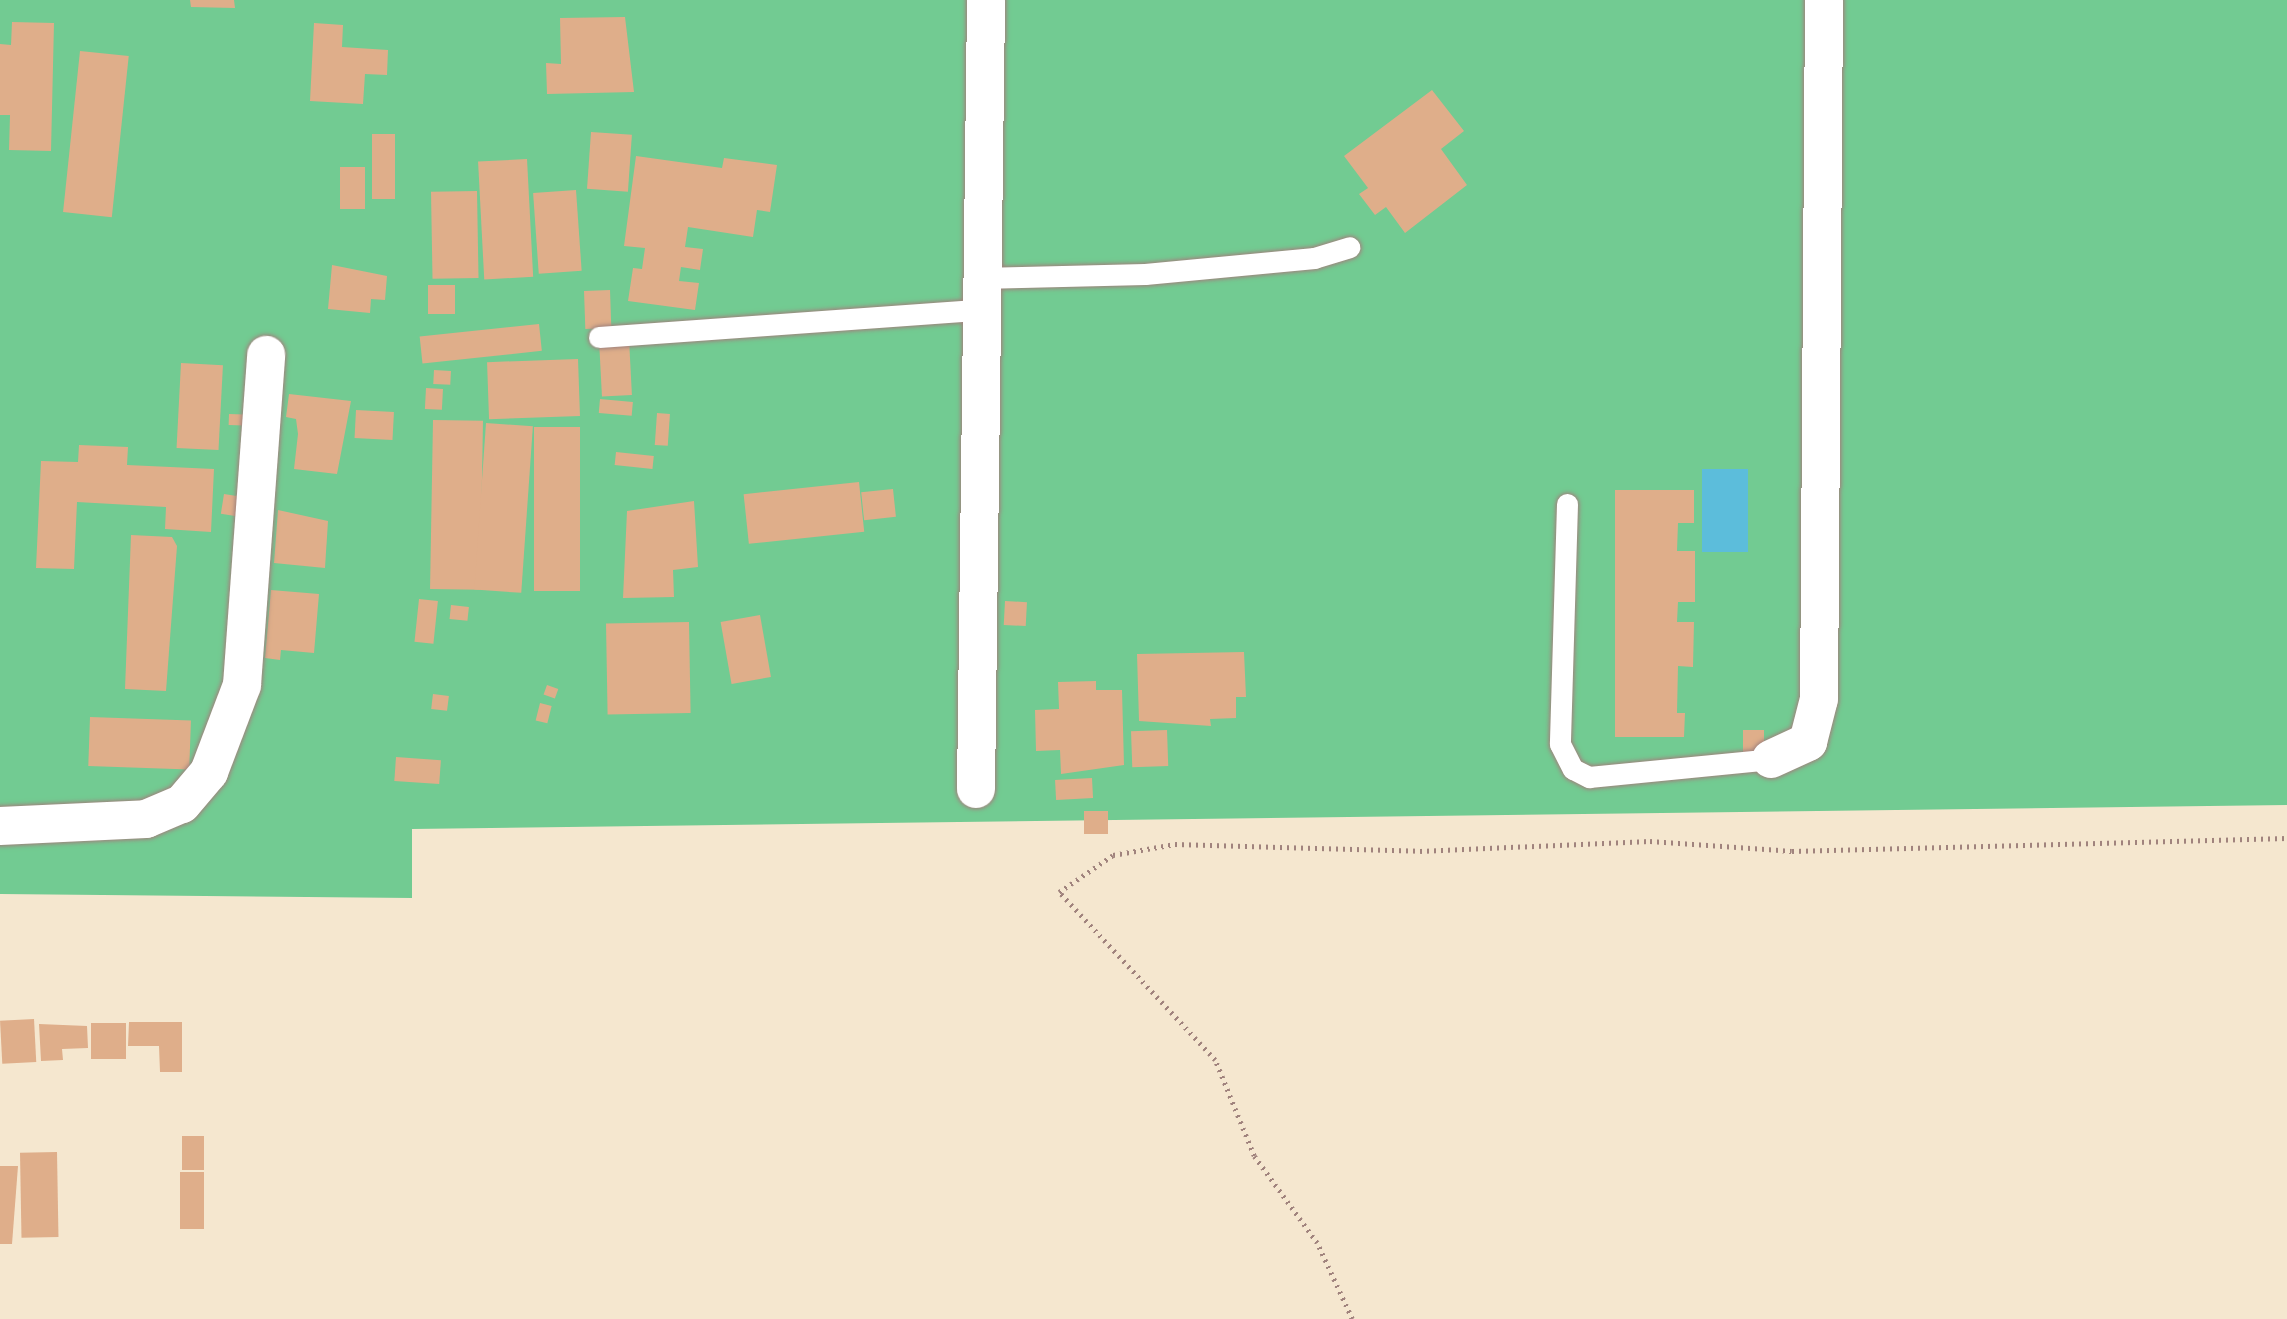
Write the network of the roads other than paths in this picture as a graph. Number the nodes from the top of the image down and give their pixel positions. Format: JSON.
{"nodes":[{"id":1,"x":986,"y":0,"type":"edge"},
{"id":2,"x":1824,"y":0,"type":"edge"},
{"id":3,"x":1349,"y":247,"type":"dead end"},
{"id":4,"x":980,"y":294,"type":"junction"},
{"id":5,"x":599,"y":337,"type":"dead end"},
{"id":6,"x":266,"y":355,"type":"dead end"},
{"id":7,"x":1567,"y":504,"type":"dead end"},
{"id":8,"x":1771,"y":760,"type":"joint"},
{"id":9,"x":976,"y":789,"type":"dead end"},
{"id":10,"x":0,"y":826,"type":"edge"}],
"edges":[{"from":1,"to":4,"type":"street"},
{"from":2,"to":8,"type":"street"},
{"from":3,"to":4,"type":"lane"},
{"from":4,"to":5,"type":"lane"},
{"from":4,"to":9,"type":"street"},
{"from":6,"to":10,"type":"street"},
{"from":7,"to":8,"type":"lane"}]}
